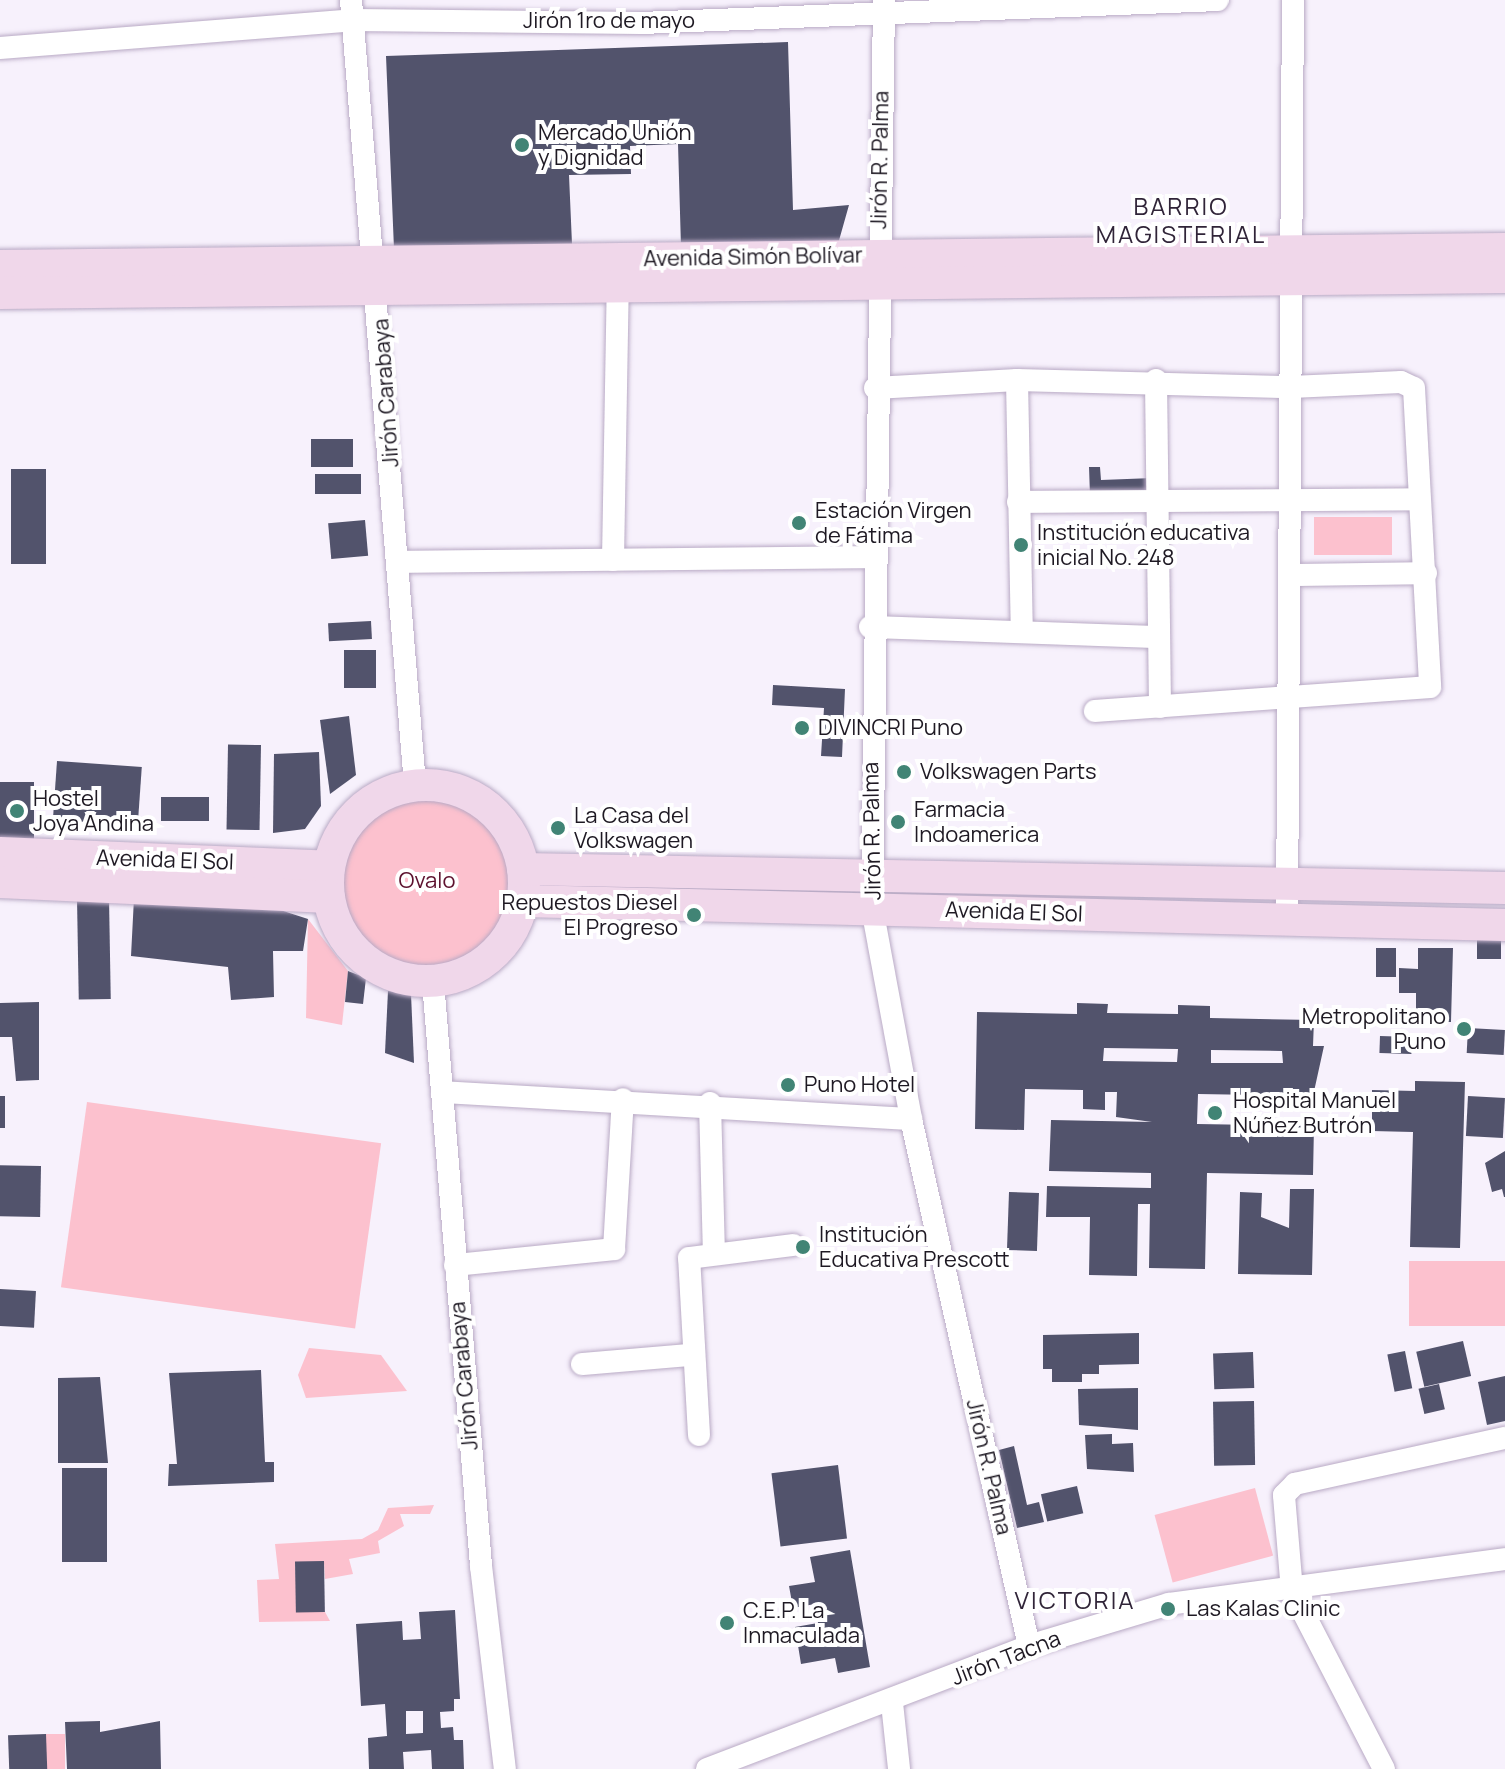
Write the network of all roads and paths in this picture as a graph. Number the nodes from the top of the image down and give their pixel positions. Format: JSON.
{"nodes":[{"id":1,"x":640,"y":0,"type":"edge"},
{"id":2,"x":1218,"y":0,"type":"edge"},
{"id":3,"x":1293,"y":0,"type":"edge"},
{"id":4,"x":883,"y":7,"type":"edge"},
{"id":5,"x":352,"y":10,"type":"edge"},
{"id":6,"x":641,"y":23,"type":"junction"},
{"id":7,"x":0,"y":48,"type":"edge"},
{"id":8,"x":1505,"y":249,"type":"edge"},
{"id":9,"x":1290,"y":262,"type":"junction"},
{"id":10,"x":0,"y":266,"type":"edge"},
{"id":11,"x":878,"y":269,"type":"junction"},
{"id":12,"x":377,"y":276,"type":"junction"},
{"id":13,"x":1505,"y":277,"type":"edge"},
{"id":14,"x":618,"y":286,"type":"junction"},
{"id":15,"x":0,"y":293,"type":"edge"},
{"id":16,"x":1017,"y":380,"type":"junction"},
{"id":17,"x":1156,"y":380,"type":"junction"},
{"id":18,"x":1291,"y":387,"type":"junction"},
{"id":19,"x":875,"y":388,"type":"junction"},
{"id":20,"x":1418,"y":499,"type":"junction"},
{"id":21,"x":1291,"y":500,"type":"junction"},
{"id":22,"x":1018,"y":502,"type":"junction"},
{"id":23,"x":1160,"y":505,"type":"junction"},
{"id":24,"x":872,"y":557,"type":"junction"},
{"id":25,"x":613,"y":560,"type":"junction"},
{"id":26,"x":398,"y":562,"type":"junction"},
{"id":27,"x":1426,"y":573,"type":"junction"},
{"id":28,"x":1290,"y":575,"type":"junction"},
{"id":29,"x":870,"y":627,"type":"junction"},
{"id":30,"x":1022,"y":631,"type":"junction"},
{"id":31,"x":1158,"y":637,"type":"junction"},
{"id":32,"x":1287,"y":702,"type":"junction"},
{"id":33,"x":1160,"y":707,"type":"junction"},
{"id":34,"x":1095,"y":711,"type":"dead end"},
{"id":35,"x":415,"y":786,"type":"junction"},
{"id":36,"x":0,"y":853,"type":"edge"},
{"id":37,"x":523,"y":869,"type":"junction"},
{"id":38,"x":871,"y":874,"type":"junction"},
{"id":39,"x":0,"y":882,"type":"edge"},
{"id":40,"x":329,"y":882,"type":"junction"},
{"id":41,"x":1286,"y":882,"type":"junction"},
{"id":42,"x":1505,"y":888,"type":"edge"},
{"id":43,"x":523,"y":901,"type":"junction"},
{"id":44,"x":872,"y":908,"type":"junction"},
{"id":45,"x":1287,"y":919,"type":"junction"},
{"id":46,"x":1505,"y":925,"type":"edge"},
{"id":47,"x":433,"y":982,"type":"junction"},
{"id":48,"x":442,"y":1092,"type":"junction"},
{"id":49,"x":623,"y":1099,"type":"junction"},
{"id":50,"x":710,"y":1103,"type":"junction"},
{"id":51,"x":911,"y":1119,"type":"junction"},
{"id":52,"x":793,"y":1245,"type":"dead end"},
{"id":53,"x":714,"y":1252,"type":"junction"},
{"id":54,"x":455,"y":1265,"type":"junction"},
{"id":55,"x":690,"y":1355,"type":"junction"},
{"id":56,"x":582,"y":1364,"type":"dead end"},
{"id":57,"x":699,"y":1435,"type":"dead end"},
{"id":58,"x":1505,"y":1438,"type":"edge"},
{"id":59,"x":1505,"y":1559,"type":"edge"},
{"id":60,"x":1292,"y":1591,"type":"junction"},
{"id":61,"x":1029,"y":1646,"type":"junction"},
{"id":62,"x":892,"y":1703,"type":"junction"},
{"id":63,"x":505,"y":1769,"type":"edge"},
{"id":64,"x":707,"y":1769,"type":"edge"},
{"id":65,"x":899,"y":1769,"type":"edge"},
{"id":66,"x":1384,"y":1769,"type":"edge"}],
"edges":[{"from":1,"to":6,"type":"street"},
{"from":2,"to":4,"type":"street","name":"Jirón 1ro de mayo"},
{"from":3,"to":9,"type":"street"},
{"from":4,"to":6,"type":"street","name":"Jirón 1ro de mayo"},
{"from":4,"to":11,"type":"street","name":"Jirón R. Palma"},
{"from":5,"to":6,"type":"street","name":"Jirón 1ro de mayo"},
{"from":5,"to":7,"type":"street","name":"Jirón 1ro de mayo"},
{"from":5,"to":12,"type":"street","name":"Jirón Carabaya"},
{"from":8,"to":9,"type":"main road","name":"Avenida Simón Bolívar"},
{"from":9,"to":11,"type":"main road","name":"Avenida Simón Bolívar"},
{"from":9,"to":13,"type":"main road","name":"Avenida Simón Bolívar"},
{"from":9,"to":18,"type":"street"},
{"from":10,"to":12,"type":"main road","name":"Avenida Simón Bolívar"},
{"from":11,"to":12,"type":"main road","name":"Avenida Simón Bolívar"},
{"from":11,"to":14,"type":"main road","name":"Avenida Simón Bolívar"},
{"from":11,"to":19,"type":"street","name":"Jirón R. Palma"},
{"from":12,"to":14,"type":"main road","name":"Avenida Simón Bolívar"},
{"from":12,"to":15,"type":"main road","name":"Avenida Simón Bolívar"},
{"from":12,"to":26,"type":"street","name":"Jirón Carabaya"},
{"from":14,"to":25,"type":"street"},
{"from":16,"to":17,"type":"street"},
{"from":16,"to":19,"type":"street"},
{"from":16,"to":22,"type":"street"},
{"from":17,"to":18,"type":"street"},
{"from":17,"to":23,"type":"street"},
{"from":18,"to":20,"type":"street"},
{"from":18,"to":21,"type":"street"},
{"from":19,"to":24,"type":"street","name":"Jirón R. Palma"},
{"from":20,"to":21,"type":"street"},
{"from":20,"to":27,"type":"street"},
{"from":21,"to":23,"type":"street"},
{"from":21,"to":28,"type":"street"},
{"from":22,"to":23,"type":"street"},
{"from":22,"to":30,"type":"street"},
{"from":23,"to":31,"type":"street"},
{"from":24,"to":25,"type":"street"},
{"from":24,"to":29,"type":"street","name":"Jirón R. Palma"},
{"from":25,"to":26,"type":"street"},
{"from":26,"to":35,"type":"street","name":"Jirón Carabaya"},
{"from":27,"to":28,"type":"street"},
{"from":27,"to":32,"type":"street"},
{"from":28,"to":32,"type":"street"},
{"from":29,"to":30,"type":"street"},
{"from":29,"to":38,"type":"street","name":"Jirón R. Palma"},
{"from":30,"to":31,"type":"street"},
{"from":31,"to":33,"type":"street"},
{"from":32,"to":33,"type":"street"},
{"from":32,"to":41,"type":"street"},
{"from":33,"to":34,"type":"street"},
{"from":35,"to":37,"type":"main road"},
{"from":35,"to":40,"type":"main road"},
{"from":36,"to":40,"type":"main road","name":"Avenida El Sol"},
{"from":37,"to":38,"type":"main road","name":"Avenida El Sol"},
{"from":37,"to":43,"type":"main road"},
{"from":38,"to":41,"type":"main road","name":"Avenida El Sol"},
{"from":38,"to":44,"type":"street","name":"Jirón R. Palma"},
{"from":39,"to":40,"type":"main road","name":"Avenida El Sol"},
{"from":40,"to":47,"type":"main road"},
{"from":41,"to":42,"type":"main road","name":"Avenida El Sol"},
{"from":41,"to":45,"type":"street"},
{"from":43,"to":44,"type":"main road","name":"Avenida El Sol"},
{"from":43,"to":47,"type":"main road"},
{"from":44,"to":45,"type":"main road","name":"Avenida El Sol"},
{"from":44,"to":51,"type":"street","name":"Jirón R. Palma"},
{"from":45,"to":46,"type":"main road","name":"Avenida El Sol"},
{"from":47,"to":48,"type":"street","name":"Jirón Carabaya"},
{"from":48,"to":49,"type":"street"},
{"from":48,"to":54,"type":"street","name":"Jirón Carabaya"},
{"from":49,"to":50,"type":"street"},
{"from":49,"to":54,"type":"street"},
{"from":50,"to":51,"type":"street"},
{"from":50,"to":53,"type":"street"},
{"from":51,"to":61,"type":"street","name":"Jirón R. Palma"},
{"from":52,"to":53,"type":"street"},
{"from":53,"to":55,"type":"street"},
{"from":54,"to":63,"type":"street","name":"Jirón Carabaya"},
{"from":55,"to":56,"type":"street"},
{"from":55,"to":57,"type":"street"},
{"from":58,"to":60,"type":"street"},
{"from":59,"to":60,"type":"street","name":"Jirón Tacna"},
{"from":60,"to":61,"type":"street","name":"Jirón Tacna"},
{"from":60,"to":66,"type":"street"},
{"from":61,"to":62,"type":"street","name":"Jirón Tacna"},
{"from":62,"to":64,"type":"street","name":"Jirón Tacna"},
{"from":62,"to":65,"type":"street"}]}
